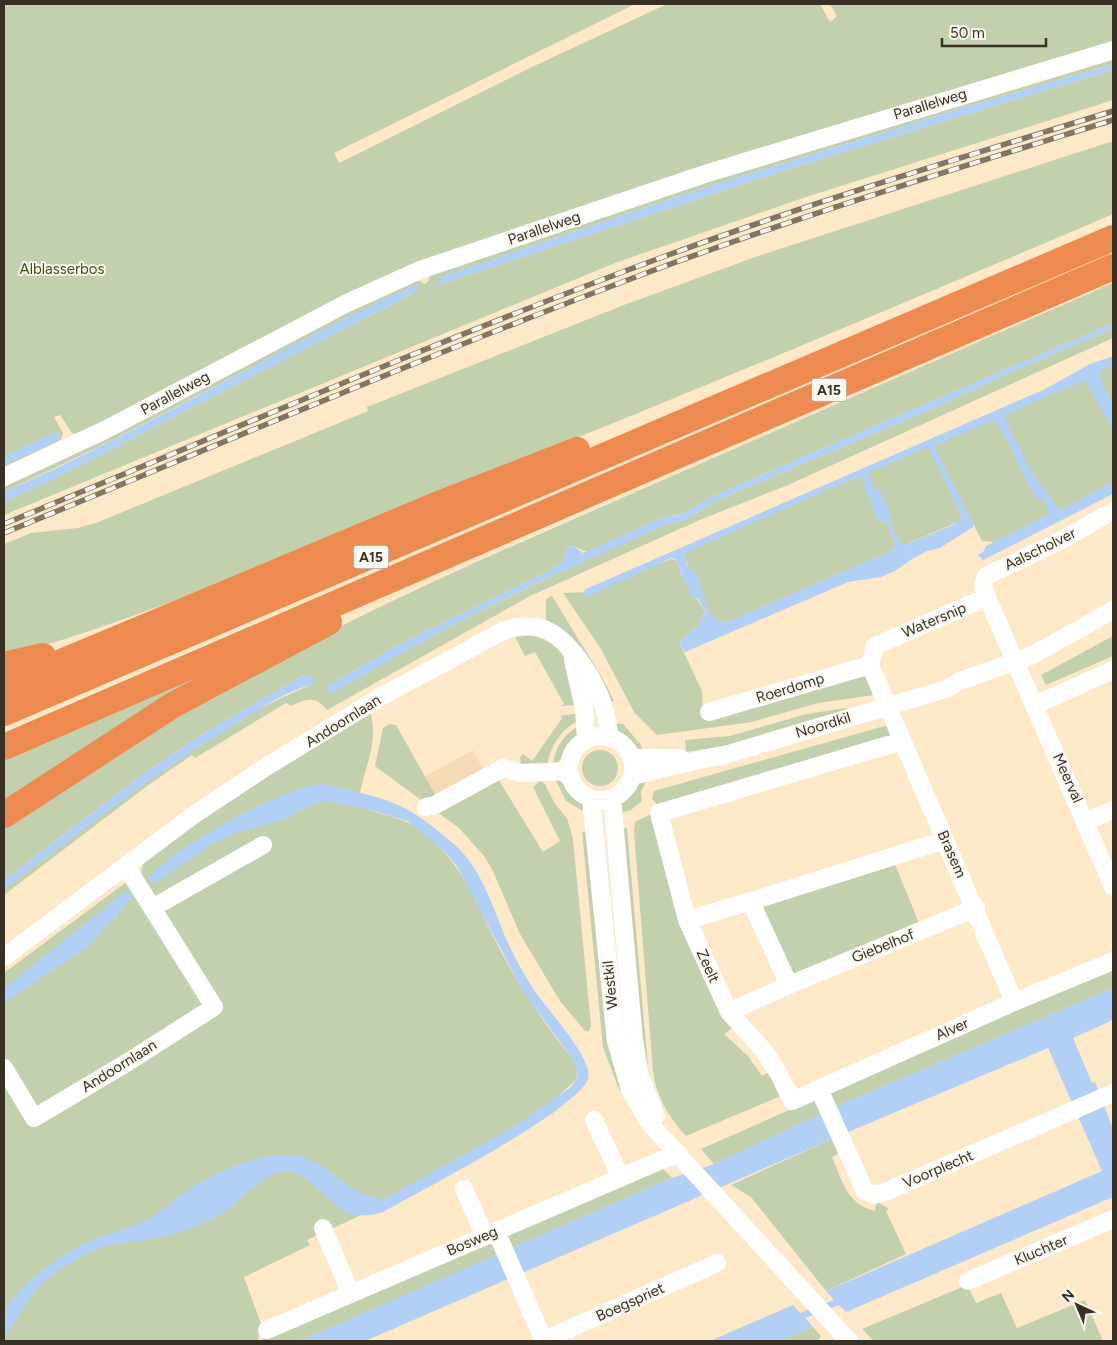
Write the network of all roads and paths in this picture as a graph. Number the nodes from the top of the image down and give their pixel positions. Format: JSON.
{"nodes":[{"id":1,"x":1113,"y":50,"type":"edge"},
{"id":2,"x":1113,"y":238,"type":"edge"},
{"id":3,"x":1113,"y":267,"type":"edge"},
{"id":4,"x":738,"y":400,"type":"junction"},
{"id":5,"x":4,"y":477,"type":"edge"},
{"id":6,"x":1113,"y":511,"type":"edge"},
{"id":7,"x":545,"y":513,"type":"junction"},
{"id":8,"x":987,"y":597,"type":"junction"},
{"id":9,"x":1113,"y":610,"type":"edge"},
{"id":10,"x":1113,"y":619,"type":"edge"},
{"id":11,"x":127,"y":636,"type":"junction"},
{"id":12,"x":571,"y":652,"type":"junction"},
{"id":13,"x":870,"y":664,"type":"junction"},
{"id":14,"x":4,"y":665,"type":"edge"},
{"id":15,"x":1019,"y":666,"type":"junction"},
{"id":16,"x":1113,"y":670,"type":"edge"},
{"id":17,"x":4,"y":686,"type":"edge"},
{"id":18,"x":1035,"y":705,"type":"junction"},
{"id":19,"x":889,"y":707,"type":"junction"},
{"id":20,"x":709,"y":712,"type":"dead end"},
{"id":21,"x":4,"y":713,"type":"edge"},
{"id":22,"x":610,"y":738,"type":"junction"},
{"id":23,"x":586,"y":740,"type":"junction"},
{"id":24,"x":902,"y":741,"type":"junction"},
{"id":25,"x":4,"y":747,"type":"edge"},
{"id":26,"x":631,"y":758,"type":"junction"},
{"id":27,"x":696,"y":759,"type":"junction"},
{"id":28,"x":569,"y":771,"type":"junction"},
{"id":29,"x":632,"y":776,"type":"junction"},
{"id":30,"x":612,"y":798,"type":"junction"},
{"id":31,"x":591,"y":799,"type":"junction"},
{"id":32,"x":426,"y":807,"type":"dead end"},
{"id":33,"x":1113,"y":810,"type":"edge"},
{"id":34,"x":4,"y":815,"type":"edge"},
{"id":35,"x":1087,"y":821,"type":"junction"},
{"id":36,"x":945,"y":840,"type":"junction"},
{"id":37,"x":263,"y":844,"type":"dead end"},
{"id":38,"x":126,"y":866,"type":"junction"},
{"id":39,"x":1113,"y":887,"type":"edge"},
{"id":40,"x":755,"y":900,"type":"junction"},
{"id":41,"x":154,"y":907,"type":"junction"},
{"id":42,"x":976,"y":908,"type":"junction"},
{"id":43,"x":687,"y":920,"type":"junction"},
{"id":44,"x":4,"y":957,"type":"edge"},
{"id":45,"x":1113,"y":961,"type":"edge"},
{"id":46,"x":789,"y":985,"type":"junction"},
{"id":47,"x":1014,"y":1002,"type":"junction"},
{"id":48,"x":729,"y":1012,"type":"junction"},
{"id":49,"x":4,"y":1068,"type":"edge"},
{"id":50,"x":819,"y":1089,"type":"junction"},
{"id":51,"x":1108,"y":1095,"type":"edge"},
{"id":52,"x":792,"y":1100,"type":"joint"},
{"id":53,"x":594,"y":1120,"type":"dead end"},
{"id":54,"x":683,"y":1158,"type":"junction"},
{"id":55,"x":620,"y":1178,"type":"junction"},
{"id":56,"x":464,"y":1189,"type":"dead end"},
{"id":57,"x":1113,"y":1219,"type":"edge"},
{"id":58,"x":323,"y":1228,"type":"dead end"},
{"id":59,"x":491,"y":1233,"type":"junction"},
{"id":60,"x":717,"y":1263,"type":"dead end"},
{"id":61,"x":968,"y":1281,"type":"dead end"},
{"id":62,"x":351,"y":1294,"type":"junction"},
{"id":63,"x":267,"y":1330,"type":"dead end"},
{"id":64,"x":844,"y":1340,"type":"edge"},
{"id":65,"x":543,"y":1341,"type":"edge"}],
"edges":[{"from":1,"to":5,"type":"street","name":"Parallelweg"},
{"from":2,"to":4,"type":"highway","number":"A15"},
{"from":3,"to":7,"type":"highway","number":"A15"},
{"from":4,"to":11,"type":"highway","number":"A15"},
{"from":4,"to":21,"type":"highway","number":"A15"},
{"from":6,"to":8,"type":"street","name":"Aalscholver"},
{"from":7,"to":25,"type":"highway","number":"A15"},
{"from":7,"to":34,"type":"highway","number":"A15"},
{"from":8,"to":13,"type":"street","name":"Watersnip"},
{"from":8,"to":15,"type":"street"},
{"from":9,"to":15,"type":"street","name":"Noordkil"},
{"from":10,"to":15,"type":"street","name":"Noordkil"},
{"from":11,"to":14,"type":"highway","number":"A15"},
{"from":11,"to":17,"type":"highway","number":"A15"},
{"from":12,"to":22,"type":"street","name":"Andoornlaan"},
{"from":12,"to":23,"type":"street"},
{"from":12,"to":38,"type":"street","name":"Andoornlaan"},
{"from":13,"to":19,"type":"street"},
{"from":13,"to":20,"type":"street","name":"Roerdomp"},
{"from":15,"to":18,"type":"street","name":"Meerval"},
{"from":15,"to":19,"type":"street","name":"Noordkil"},
{"from":16,"to":18,"type":"street"},
{"from":18,"to":35,"type":"street","name":"Meerval"},
{"from":19,"to":24,"type":"street","name":"Brasem"},
{"from":19,"to":27,"type":"street","name":"Noordkil"},
{"from":22,"to":23,"type":"street"},
{"from":22,"to":26,"type":"street"},
{"from":23,"to":28,"type":"street"},
{"from":24,"to":36,"type":"street","name":"Brasem"},
{"from":24,"to":43,"type":"street","name":"Zeelt"},
{"from":26,"to":27,"type":"street","name":"Noordkil"},
{"from":26,"to":29,"type":"street"},
{"from":27,"to":29,"type":"street","name":"Noordkil"},
{"from":28,"to":31,"type":"street"},
{"from":28,"to":32,"type":"street"},
{"from":29,"to":30,"type":"street"},
{"from":30,"to":31,"type":"street"},
{"from":30,"to":54,"type":"street","name":"Westkil"},
{"from":31,"to":54,"type":"street","name":"Westkil"},
{"from":33,"to":35,"type":"street"},
{"from":35,"to":39,"type":"street","name":"Meerval"},
{"from":36,"to":40,"type":"street"},
{"from":36,"to":42,"type":"street","name":"Brasem"},
{"from":37,"to":41,"type":"street"},
{"from":38,"to":41,"type":"street","name":"Andoornlaan"},
{"from":38,"to":44,"type":"street","name":"Andoornlaan"},
{"from":40,"to":43,"type":"street"},
{"from":40,"to":46,"type":"street"},
{"from":41,"to":49,"type":"street","name":"Andoornlaan"},
{"from":42,"to":46,"type":"street","name":"Giebelhof"},
{"from":42,"to":47,"type":"street","name":"Brasem"},
{"from":43,"to":48,"type":"street","name":"Zeelt"},
{"from":45,"to":47,"type":"street","name":"Alver"},
{"from":46,"to":48,"type":"street","name":"Giebelhof"},
{"from":47,"to":50,"type":"street","name":"Alver"},
{"from":48,"to":52,"type":"street","name":"Zeelt"},
{"from":50,"to":51,"type":"street","name":"Voorplecht"},
{"from":50,"to":52,"type":"street","name":"Alver"},
{"from":53,"to":55,"type":"street"},
{"from":54,"to":55,"type":"street","name":"Bosweg"},
{"from":54,"to":64,"type":"street","name":"Westkil"},
{"from":55,"to":59,"type":"street","name":"Bosweg"},
{"from":56,"to":59,"type":"street","name":"Boegspriet"},
{"from":57,"to":61,"type":"street","name":"Kluchter"},
{"from":58,"to":62,"type":"street"},
{"from":59,"to":62,"type":"street","name":"Bosweg"},
{"from":59,"to":65,"type":"street","name":"Boegspriet"},
{"from":60,"to":65,"type":"street","name":"Boegspriet"},
{"from":62,"to":63,"type":"street","name":"Bosweg"}]}
